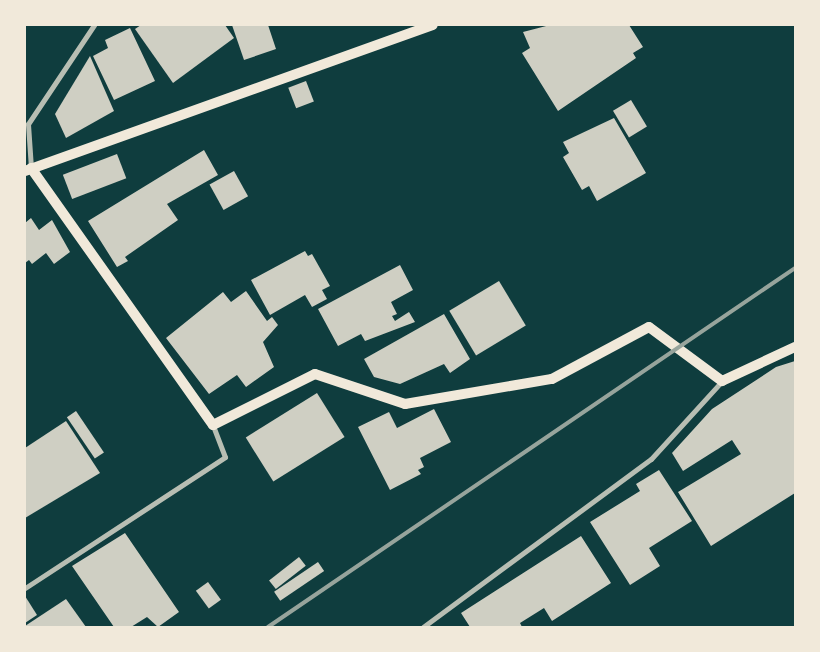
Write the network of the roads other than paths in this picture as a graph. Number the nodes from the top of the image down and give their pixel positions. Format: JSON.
{"nodes":[{"id":1,"x":94,"y":25,"type":"edge"},
{"id":2,"x":433,"y":25,"type":"edge"},
{"id":3,"x":28,"y":169,"type":"edge"},
{"id":4,"x":795,"y":347,"type":"edge"},
{"id":5,"x":722,"y":381,"type":"junction"},
{"id":6,"x":213,"y":425,"type":"junction"},
{"id":7,"x":25,"y":588,"type":"edge"},
{"id":8,"x":423,"y":627,"type":"edge"}],
"edges":[{"from":1,"to":3,"type":"street"},
{"from":2,"to":3,"type":"main road"},
{"from":3,"to":6,"type":"main road"},
{"from":4,"to":5,"type":"main road"},
{"from":5,"to":6,"type":"main road"},
{"from":5,"to":8,"type":"street"},
{"from":6,"to":7,"type":"street"}]}
